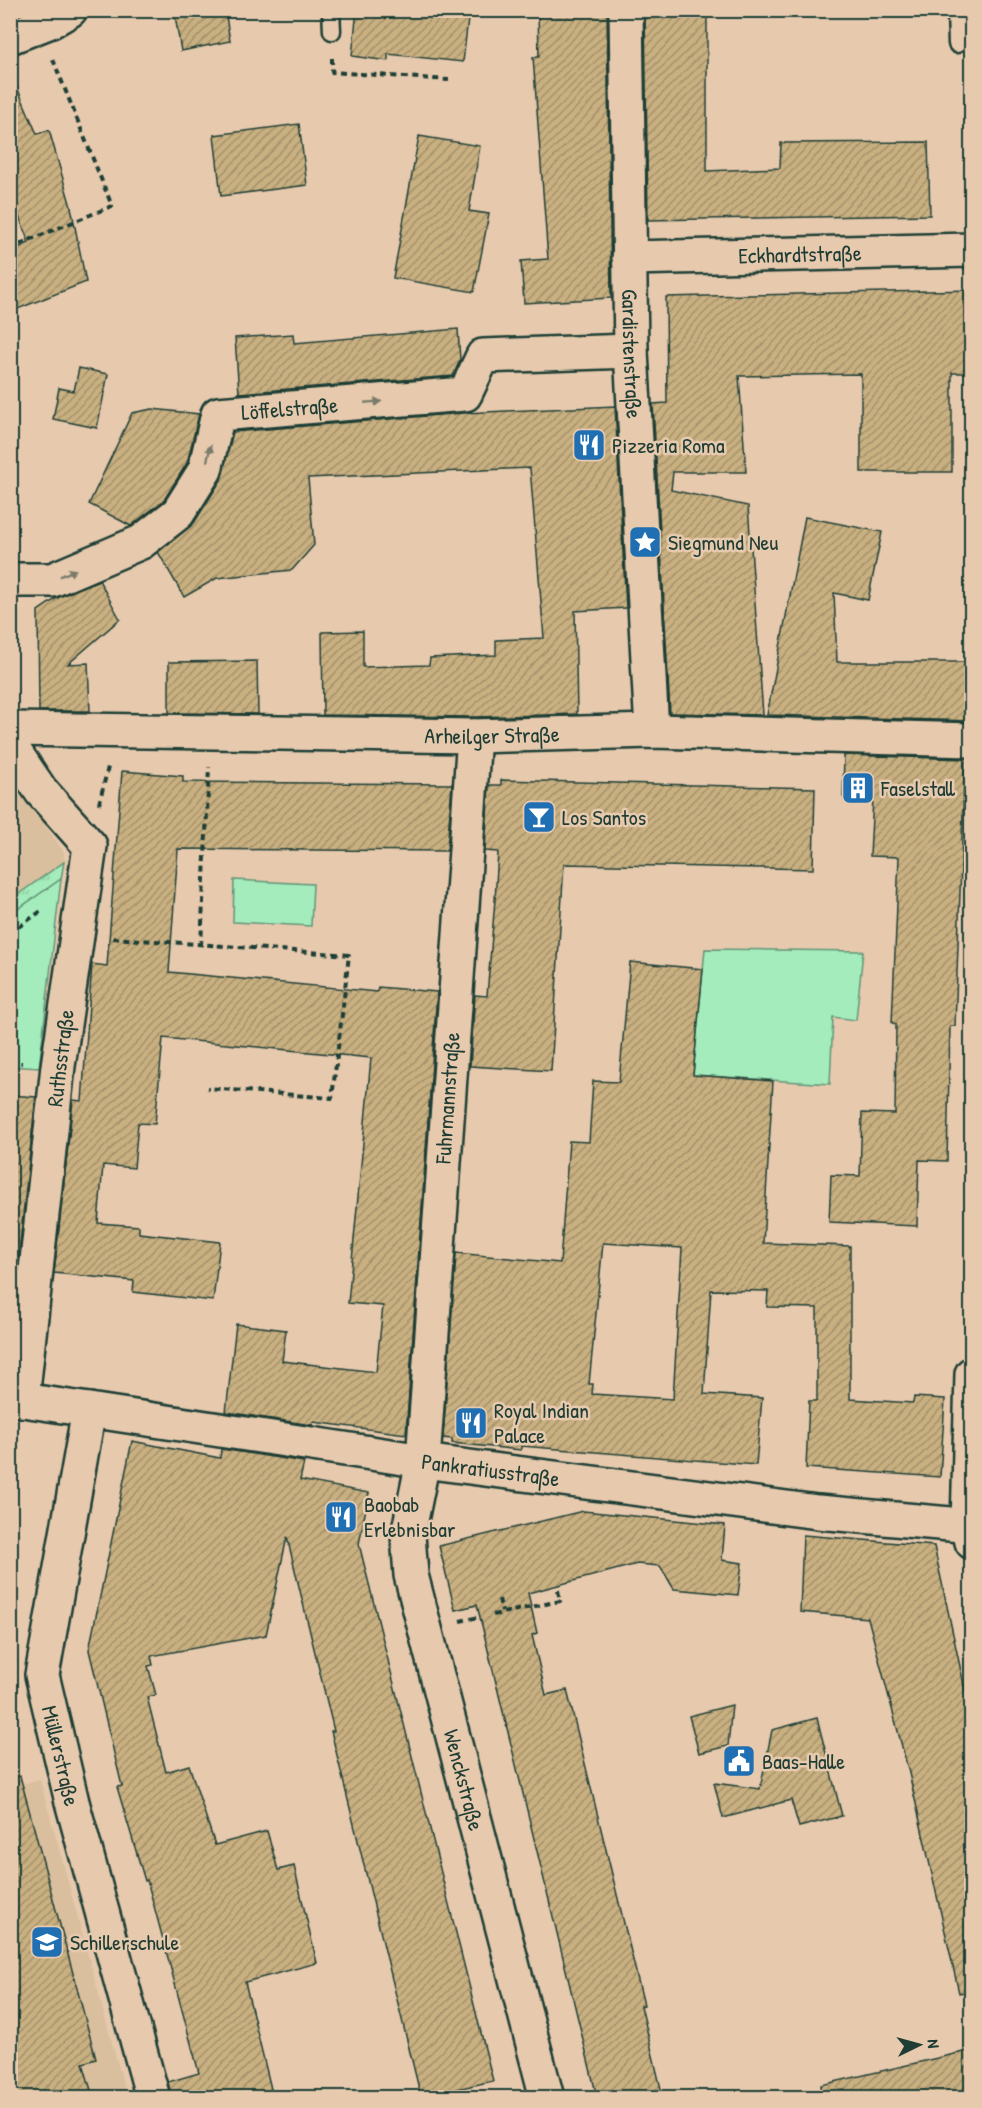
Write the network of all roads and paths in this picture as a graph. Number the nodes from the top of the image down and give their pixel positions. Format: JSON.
{"nodes":[{"id":1,"x":70,"y":10,"type":"edge"},
{"id":2,"x":331,"y":10,"type":"edge"},
{"id":3,"x":626,"y":10,"type":"edge"},
{"id":4,"x":956,"y":10,"type":"edge"},
{"id":5,"x":332,"y":31,"type":"joint"},
{"id":6,"x":25,"y":32,"type":"edge"},
{"id":7,"x":957,"y":44,"type":"dead end"},
{"id":8,"x":449,"y":80,"type":"dead end"},
{"id":9,"x":10,"y":248,"type":"edge"},
{"id":10,"x":972,"y":250,"type":"edge"},
{"id":11,"x":629,"y":258,"type":"junction"},
{"id":12,"x":631,"y":351,"type":"junction"},
{"id":13,"x":10,"y":580,"type":"edge"},
{"id":14,"x":10,"y":729,"type":"edge"},
{"id":15,"x":652,"y":731,"type":"junction"},
{"id":16,"x":116,"y":732,"type":"junction"},
{"id":17,"x":210,"y":734,"type":"junction"},
{"id":18,"x":474,"y":736,"type":"junction"},
{"id":19,"x":972,"y":740,"type":"edge"},
{"id":20,"x":10,"y":745,"type":"edge"},
{"id":21,"x":90,"y":846,"type":"junction"},
{"id":22,"x":76,"y":934,"type":"junction"},
{"id":23,"x":201,"y":946,"type":"junction"},
{"id":24,"x":207,"y":1088,"type":"dead end"},
{"id":25,"x":972,"y":1374,"type":"edge"},
{"id":26,"x":16,"y":1399,"type":"edge"},
{"id":27,"x":89,"y":1410,"type":"junction"},
{"id":28,"x":423,"y":1461,"type":"junction"},
{"id":29,"x":970,"y":1531,"type":"edge"},
{"id":30,"x":557,"y":1585,"type":"dead end"},
{"id":31,"x":499,"y":1599,"type":"dead end"},
{"id":32,"x":502,"y":1612,"type":"junction"},
{"id":33,"x":492,"y":1615,"type":"dead end"},
{"id":34,"x":153,"y":2097,"type":"edge"},
{"id":35,"x":547,"y":2097,"type":"edge"}],
"edges":[{"from":1,"to":6,"type":"street"},
{"from":2,"to":5,"type":"lane"},
{"from":3,"to":11,"type":"street","name":"Gardistenstraße"},
{"from":4,"to":7,"type":"lane"},
{"from":5,"to":8,"type":"path"},
{"from":6,"to":9,"type":"path"},
{"from":10,"to":11,"type":"street","name":"Eckhardtstraße"},
{"from":11,"to":12,"type":"street","name":"Gardistenstraße"},
{"from":13,"to":12,"type":"street","name":"Löffelstraße","one_way":true},
{"from":12,"to":15,"type":"street","name":"Gardistenstraße"},
{"from":14,"to":16,"type":"street","name":"Arheilger Straße"},
{"from":15,"to":18,"type":"street","name":"Arheilger Straße"},
{"from":15,"to":19,"type":"street","name":"Arheilger Straße"},
{"from":16,"to":17,"type":"street","name":"Arheilger Straße"},
{"from":16,"to":21,"type":"path"},
{"from":17,"to":18,"type":"street","name":"Arheilger Straße"},
{"from":17,"to":23,"type":"path"},
{"from":18,"to":28,"type":"street","name":"Fuhrmannstraße"},
{"from":20,"to":21,"type":"street"},
{"from":21,"to":22,"type":"street","name":"Ruthsstraße"},
{"from":22,"to":23,"type":"path"},
{"from":22,"to":26,"type":"street","name":"Ruthsstraße"},
{"from":23,"to":24,"type":"path"},
{"from":25,"to":29,"type":"street"},
{"from":26,"to":27,"type":"street","name":"Pankratiusstraße"},
{"from":27,"to":28,"type":"street","name":"Pankratiusstraße"},
{"from":27,"to":34,"type":"street","name":"Müllerstraße"},
{"from":28,"to":29,"type":"street","name":"Pankratiusstraße"},
{"from":28,"to":35,"type":"street","name":"Wenckstraße"},
{"from":30,"to":32,"type":"path"},
{"from":31,"to":32,"type":"path"},
{"from":32,"to":33,"type":"path"}]}
